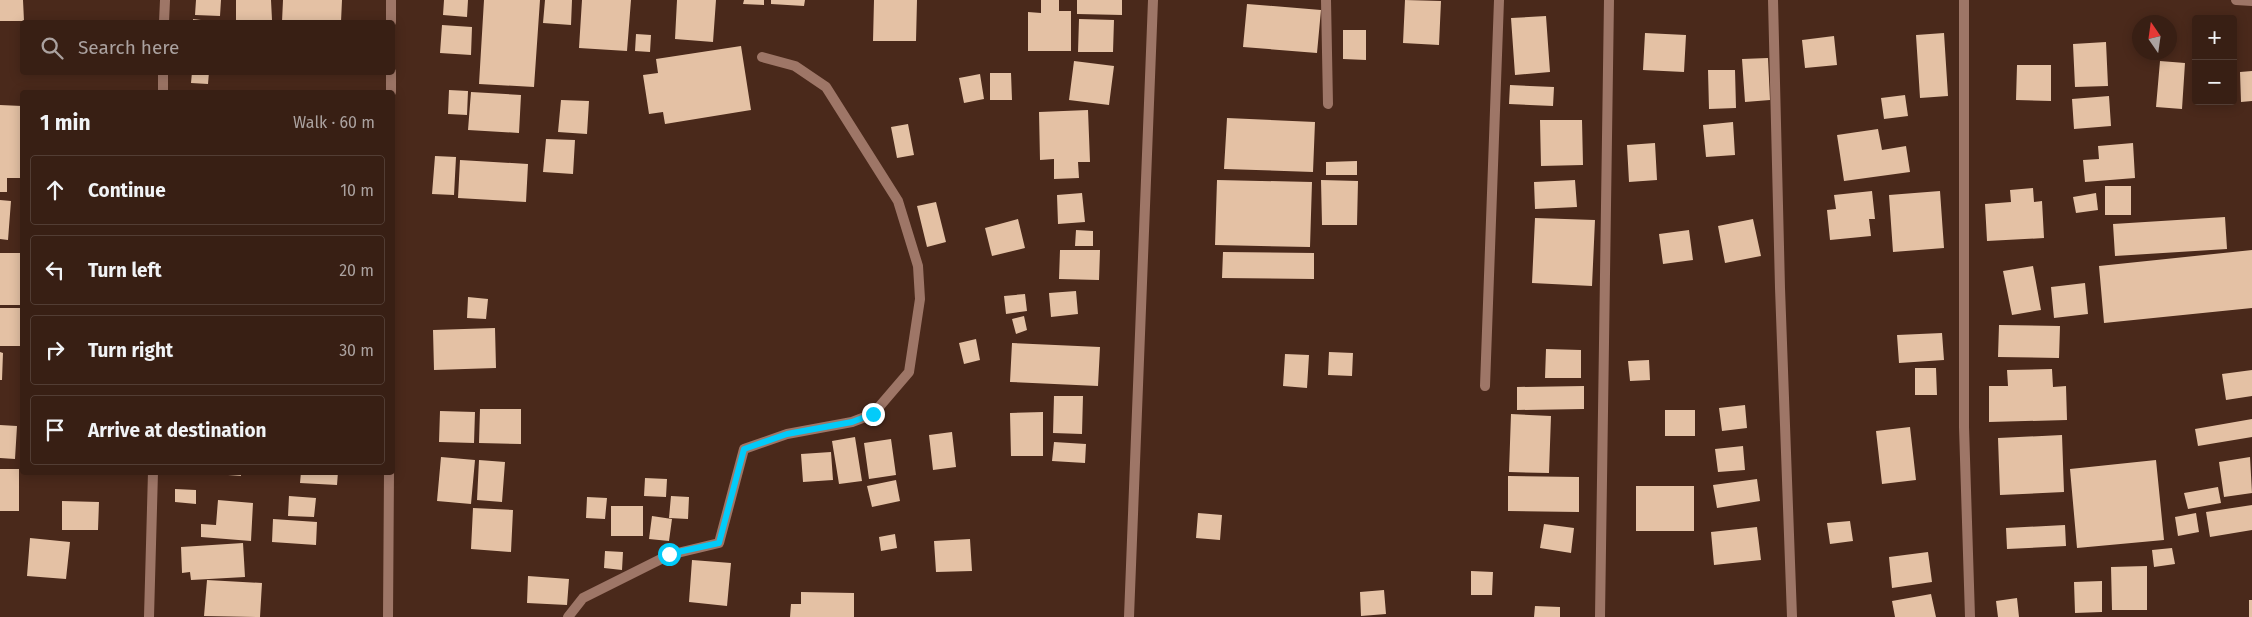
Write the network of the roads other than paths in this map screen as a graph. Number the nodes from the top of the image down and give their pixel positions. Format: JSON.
{"nodes":[{"id":1,"x":165,"y":0,"type":"edge"},
{"id":2,"x":391,"y":0,"type":"edge"},
{"id":3,"x":1153,"y":0,"type":"edge"},
{"id":4,"x":1326,"y":0,"type":"edge"},
{"id":5,"x":1499,"y":0,"type":"edge"},
{"id":6,"x":1609,"y":0,"type":"edge"},
{"id":7,"x":1773,"y":0,"type":"edge"},
{"id":8,"x":1964,"y":0,"type":"edge"},
{"id":9,"x":2236,"y":0,"type":"edge"},
{"id":10,"x":2252,"y":1,"type":"edge"},
{"id":11,"x":164,"y":20,"type":"edge"},
{"id":12,"x":391,"y":20,"type":"edge"},
{"id":13,"x":762,"y":57,"type":"dead end"},
{"id":14,"x":163,"y":75,"type":"edge"},
{"id":15,"x":391,"y":75,"type":"edge"},
{"id":16,"x":163,"y":90,"type":"edge"},
{"id":17,"x":391,"y":90,"type":"edge"},
{"id":18,"x":1328,"y":104,"type":"dead end"},
{"id":19,"x":1485,"y":386,"type":"dead end"},
{"id":20,"x":153,"y":475,"type":"edge"},
{"id":21,"x":388,"y":475,"type":"edge"},
{"id":22,"x":149,"y":617,"type":"edge"},
{"id":23,"x":388,"y":617,"type":"edge"},
{"id":24,"x":568,"y":617,"type":"edge"},
{"id":25,"x":1130,"y":617,"type":"edge"},
{"id":26,"x":1600,"y":617,"type":"edge"},
{"id":27,"x":1792,"y":617,"type":"edge"},
{"id":28,"x":1970,"y":617,"type":"edge"}],
"edges":[{"from":1,"to":11,"type":"street"},
{"from":2,"to":12,"type":"street"},
{"from":3,"to":25,"type":"street"},
{"from":4,"to":18,"type":"street"},
{"from":5,"to":19,"type":"street"},
{"from":6,"to":26,"type":"street"},
{"from":7,"to":27,"type":"street"},
{"from":8,"to":28,"type":"street"},
{"from":9,"to":10,"type":"street"},
{"from":13,"to":24,"type":"street"},
{"from":14,"to":16,"type":"street"},
{"from":15,"to":17,"type":"street"},
{"from":20,"to":22,"type":"street"},
{"from":21,"to":23,"type":"street"}]}
